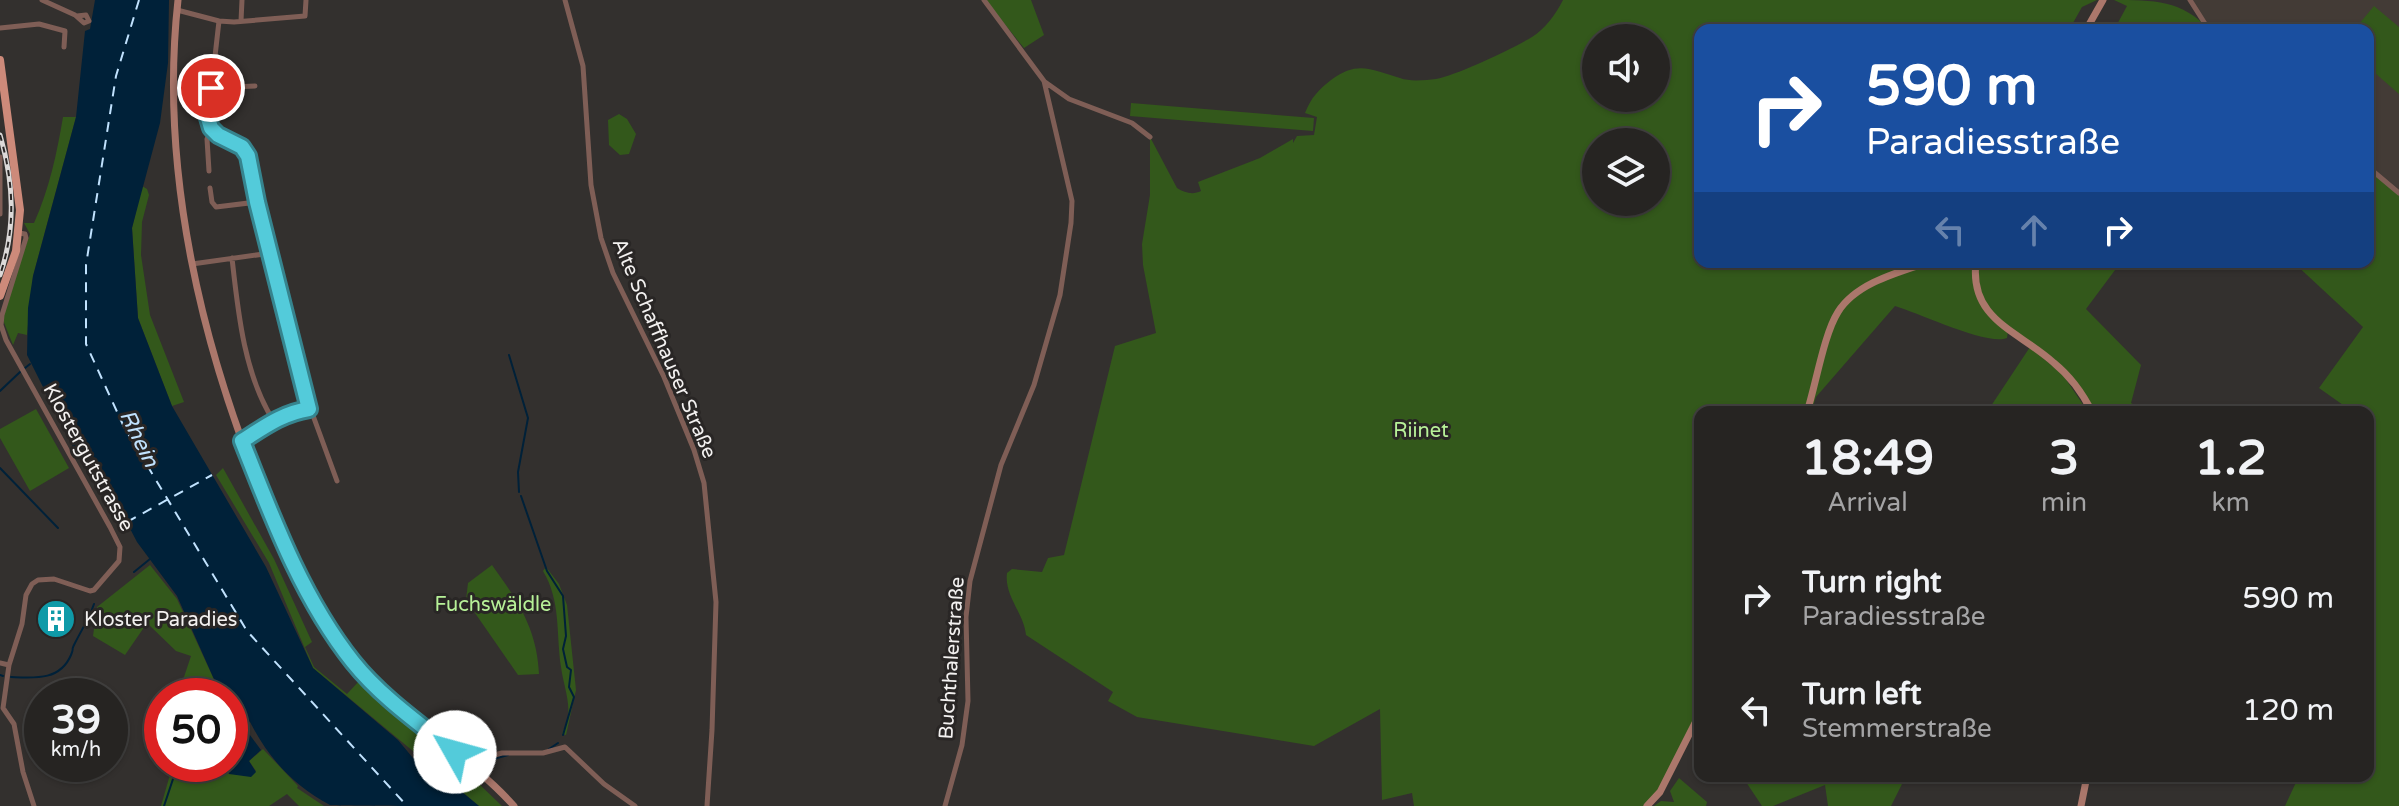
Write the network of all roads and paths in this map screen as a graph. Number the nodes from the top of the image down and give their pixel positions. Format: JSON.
{"nodes":[{"id":1,"x":42,"y":0,"type":"edge"},
{"id":2,"x":242,"y":0,"type":"edge"},
{"id":3,"x":306,"y":0,"type":"edge"},
{"id":4,"x":565,"y":0,"type":"edge"},
{"id":5,"x":984,"y":0,"type":"edge"},
{"id":6,"x":2103,"y":0,"type":"edge"},
{"id":7,"x":2190,"y":0,"type":"edge"},
{"id":8,"x":178,"y":5,"type":"edge"},
{"id":9,"x":77,"y":16,"type":"dead end"},
{"id":10,"x":219,"y":21,"type":"junction"},
{"id":11,"x":241,"y":21,"type":"junction"},
{"id":12,"x":2089,"y":24,"type":"edge"},
{"id":13,"x":2205,"y":24,"type":"edge"},
{"id":14,"x":0,"y":28,"type":"edge"},
{"id":15,"x":64,"y":47,"type":"dead end"},
{"id":16,"x":0,"y":60,"type":"edge"},
{"id":17,"x":1044,"y":81,"type":"junction"},
{"id":18,"x":255,"y":86,"type":"dead end"},
{"id":19,"x":211,"y":88,"type":"junction"},
{"id":20,"x":211,"y":128,"type":"junction"},
{"id":21,"x":1150,"y":137,"type":"dead end"},
{"id":22,"x":0,"y":157,"type":"edge"},
{"id":23,"x":209,"y":171,"type":"dead end"},
{"id":24,"x":2374,"y":172,"type":"edge"},
{"id":25,"x":210,"y":188,"type":"dead end"},
{"id":26,"x":2399,"y":193,"type":"edge"},
{"id":27,"x":257,"y":202,"type":"junction"},
{"id":28,"x":0,"y":214,"type":"edge"},
{"id":29,"x":19,"y":233,"type":"junction"},
{"id":30,"x":271,"y":253,"type":"junction"},
{"id":31,"x":232,"y":258,"type":"junction"},
{"id":32,"x":192,"y":264,"type":"junction"},
{"id":33,"x":1911,"y":268,"type":"edge"},
{"id":34,"x":1976,"y":268,"type":"edge"},
{"id":35,"x":1,"y":294,"type":"edge"},
{"id":36,"x":1809,"y":406,"type":"edge"},
{"id":37,"x":2088,"y":406,"type":"edge"},
{"id":38,"x":309,"y":409,"type":"junction"},
{"id":39,"x":273,"y":420,"type":"junction"},
{"id":40,"x":242,"y":441,"type":"junction"},
{"id":41,"x":337,"y":481,"type":"dead end"},
{"id":42,"x":0,"y":663,"type":"edge"},
{"id":43,"x":9,"y":665,"type":"junction"},
{"id":44,"x":1694,"y":725,"type":"edge"},
{"id":45,"x":468,"y":762,"type":"junction"},
{"id":46,"x":2086,"y":782,"type":"edge"},
{"id":47,"x":34,"y":806,"type":"edge"},
{"id":48,"x":514,"y":806,"type":"edge"},
{"id":49,"x":635,"y":806,"type":"edge"},
{"id":50,"x":707,"y":806,"type":"edge"},
{"id":51,"x":945,"y":806,"type":"edge"},
{"id":52,"x":1647,"y":806,"type":"edge"},
{"id":53,"x":2081,"y":806,"type":"edge"}],
"edges":[{"from":1,"to":9,"type":"street"},
{"from":2,"to":11,"type":"street"},
{"from":3,"to":11,"type":"street"},
{"from":4,"to":50,"type":"street","name":"Alte Schaffhauser Straße"},
{"from":5,"to":17,"type":"street"},
{"from":6,"to":12,"type":"main road"},
{"from":7,"to":13,"type":"street"},
{"from":8,"to":10,"type":"street"},
{"from":8,"to":32,"type":"main road"},
{"from":10,"to":11,"type":"street"},
{"from":10,"to":19,"type":"street"},
{"from":14,"to":15,"type":"street"},
{"from":16,"to":29,"type":"main road"},
{"from":17,"to":21,"type":"street"},
{"from":17,"to":51,"type":"street","name":"Buchthalerstraße"},
{"from":18,"to":19,"type":"street"},
{"from":19,"to":20,"type":"street"},
{"from":20,"to":23,"type":"street"},
{"from":20,"to":27,"type":"street"},
{"from":22,"to":28,"type":"street"},
{"from":24,"to":26,"type":"street"},
{"from":25,"to":27,"type":"street"},
{"from":27,"to":30,"type":"street"},
{"from":29,"to":35,"type":"main road"},
{"from":29,"to":43,"type":"street","name":"Klostergutstrasse"},
{"from":30,"to":31,"type":"street"},
{"from":30,"to":38,"type":"street"},
{"from":31,"to":32,"type":"street"},
{"from":31,"to":39,"type":"street"},
{"from":32,"to":40,"type":"main road"},
{"from":33,"to":36,"type":"main road"},
{"from":34,"to":37,"type":"main road"},
{"from":38,"to":39,"type":"street"},
{"from":38,"to":41,"type":"street"},
{"from":39,"to":40,"type":"street"},
{"from":40,"to":45,"type":"main road"},
{"from":42,"to":43,"type":"street"},
{"from":43,"to":47,"type":"street"},
{"from":44,"to":52,"type":"main road"},
{"from":45,"to":48,"type":"main road"},
{"from":45,"to":49,"type":"street"},
{"from":46,"to":53,"type":"main road"}]}
